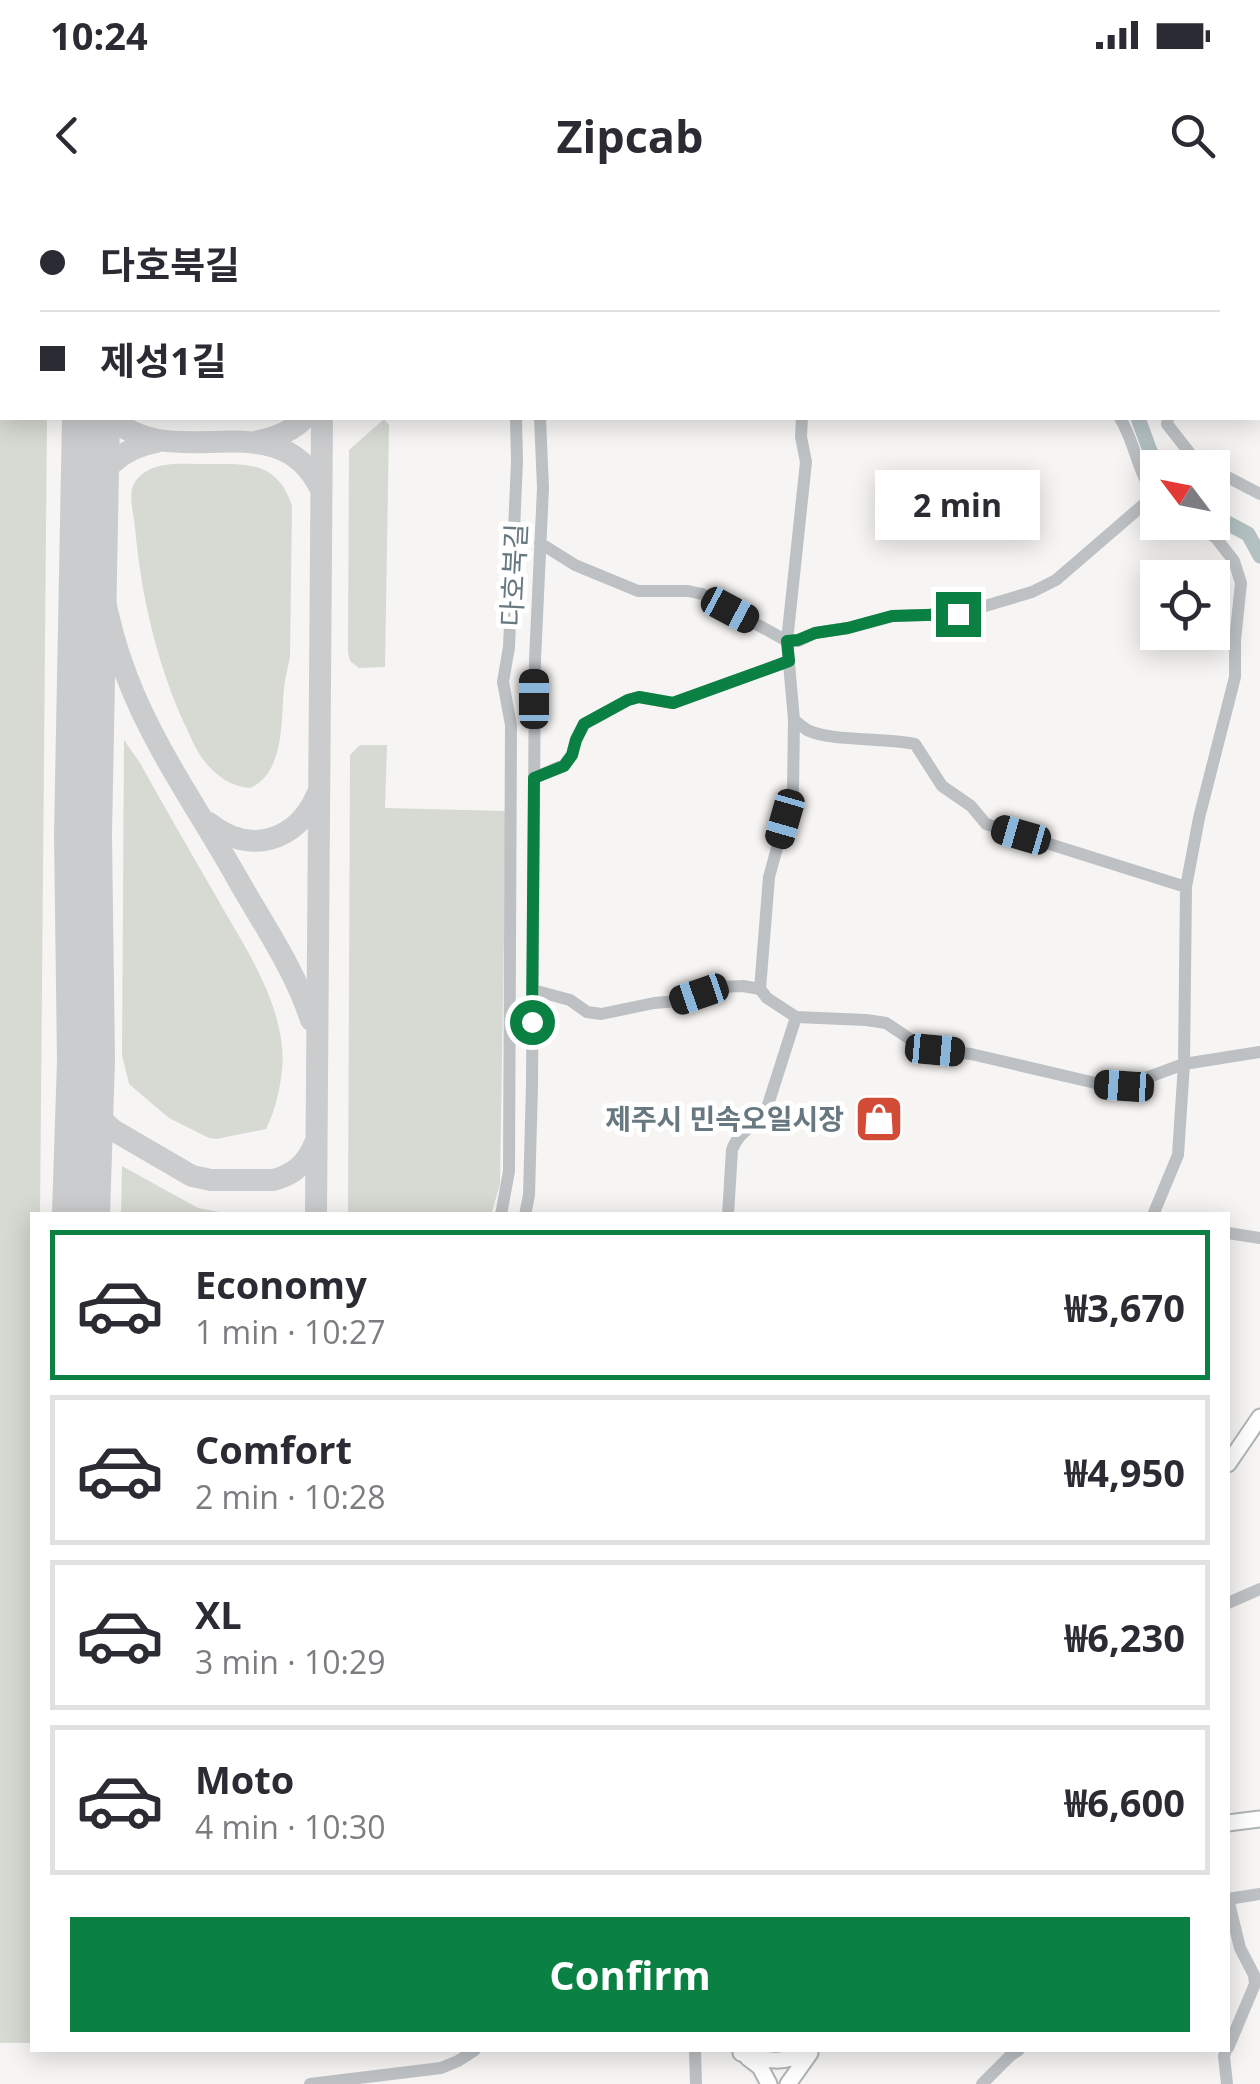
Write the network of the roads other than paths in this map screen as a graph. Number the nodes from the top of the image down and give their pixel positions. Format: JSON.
{"nodes":[{"id":1,"x":516,"y":420,"type":"edge"},
{"id":2,"x":540,"y":420,"type":"edge"},
{"id":3,"x":802,"y":420,"type":"edge"},
{"id":4,"x":1121,"y":420,"type":"edge"},
{"id":5,"x":1167,"y":420,"type":"edge"},
{"id":6,"x":1188,"y":450,"type":"edge"},
{"id":7,"x":1140,"y":466,"type":"edge"},
{"id":8,"x":1230,"y":480,"type":"edge"},
{"id":9,"x":1260,"y":494,"type":"edge"},
{"id":10,"x":1140,"y":509,"type":"edge"},
{"id":11,"x":1218,"y":540,"type":"edge"},
{"id":12,"x":540,"y":543,"type":"junction"},
{"id":13,"x":787,"y":641,"type":"junction"},
{"id":14,"x":789,"y":661,"type":"junction"},
{"id":15,"x":794,"y":720,"type":"junction"},
{"id":16,"x":534,"y":778,"type":"junction"},
{"id":17,"x":1186,"y":887,"type":"junction"},
{"id":18,"x":760,"y":989,"type":"junction"},
{"id":19,"x":532,"y":990,"type":"junction"},
{"id":20,"x":796,"y":1017,"type":"junction"},
{"id":21,"x":1260,"y":1052,"type":"edge"},
{"id":22,"x":1184,"y":1064,"type":"junction"},
{"id":23,"x":501,"y":1212,"type":"edge"},
{"id":24,"x":526,"y":1212,"type":"edge"},
{"id":25,"x":728,"y":1212,"type":"edge"},
{"id":26,"x":1154,"y":1212,"type":"edge"},
{"id":27,"x":1230,"y":1233,"type":"edge"},
{"id":28,"x":1260,"y":1238,"type":"edge"},
{"id":29,"x":1260,"y":1418,"type":"edge"},
{"id":30,"x":1230,"y":1461,"type":"edge"},
{"id":31,"x":1260,"y":1589,"type":"edge"},
{"id":32,"x":1230,"y":1603,"type":"edge"},
{"id":33,"x":1260,"y":1819,"type":"edge"},
{"id":34,"x":1230,"y":1823,"type":"edge"},
{"id":35,"x":1260,"y":1894,"type":"edge"},
{"id":36,"x":1230,"y":1899,"type":"edge"},
{"id":37,"x":1230,"y":1907,"type":"edge"},
{"id":38,"x":1230,"y":2042,"type":"edge"},
{"id":39,"x":472,"y":2052,"type":"edge"},
{"id":40,"x":694,"y":2052,"type":"edge"},
{"id":41,"x":739,"y":2052,"type":"edge"},
{"id":42,"x":806,"y":2052,"type":"edge"},
{"id":43,"x":809,"y":2052,"type":"edge"},
{"id":44,"x":1016,"y":2052,"type":"edge"},
{"id":45,"x":1226,"y":2052,"type":"edge"},
{"id":46,"x":310,"y":2084,"type":"edge"},
{"id":47,"x":696,"y":2084,"type":"edge"},
{"id":48,"x":769,"y":2084,"type":"edge"},
{"id":49,"x":790,"y":2084,"type":"edge"},
{"id":50,"x":982,"y":2084,"type":"edge"},
{"id":51,"x":1227,"y":2084,"type":"edge"}],
"edges":[{"from":1,"to":23,"type":"street"},
{"from":2,"to":12,"type":"street","name":"다호북길"},
{"from":3,"to":13,"type":"street"},
{"from":4,"to":7,"type":"street"},
{"from":5,"to":6,"type":"street"},
{"from":8,"to":9,"type":"street"},
{"from":10,"to":13,"type":"street"},
{"from":11,"to":17,"type":"street"},
{"from":12,"to":13,"type":"street"},
{"from":12,"to":16,"type":"street","name":"다호북길"},
{"from":13,"to":14,"type":"street"},
{"from":14,"to":15,"type":"street"},
{"from":14,"to":16,"type":"street"},
{"from":15,"to":17,"type":"street"},
{"from":15,"to":18,"type":"street"},
{"from":16,"to":19,"type":"street","name":"다호북길"},
{"from":17,"to":22,"type":"street"},
{"from":18,"to":19,"type":"street"},
{"from":18,"to":20,"type":"street"},
{"from":19,"to":24,"type":"street","name":"다호북길"},
{"from":20,"to":22,"type":"street"},
{"from":20,"to":25,"type":"street"},
{"from":21,"to":22,"type":"street"},
{"from":22,"to":26,"type":"street"},
{"from":27,"to":28,"type":"street"},
{"from":29,"to":30,"type":"main road"},
{"from":31,"to":32,"type":"street"},
{"from":33,"to":34,"type":"main road"},
{"from":35,"to":36,"type":"street"},
{"from":37,"to":38,"type":"street"},
{"from":39,"to":46,"type":"street"},
{"from":40,"to":47,"type":"street"},
{"from":41,"to":42,"type":"main road"},
{"from":41,"to":48,"type":"main road"},
{"from":41,"to":49,"type":"street"},
{"from":43,"to":49,"type":"main road"},
{"from":44,"to":50,"type":"street"},
{"from":45,"to":51,"type":"street"}]}
